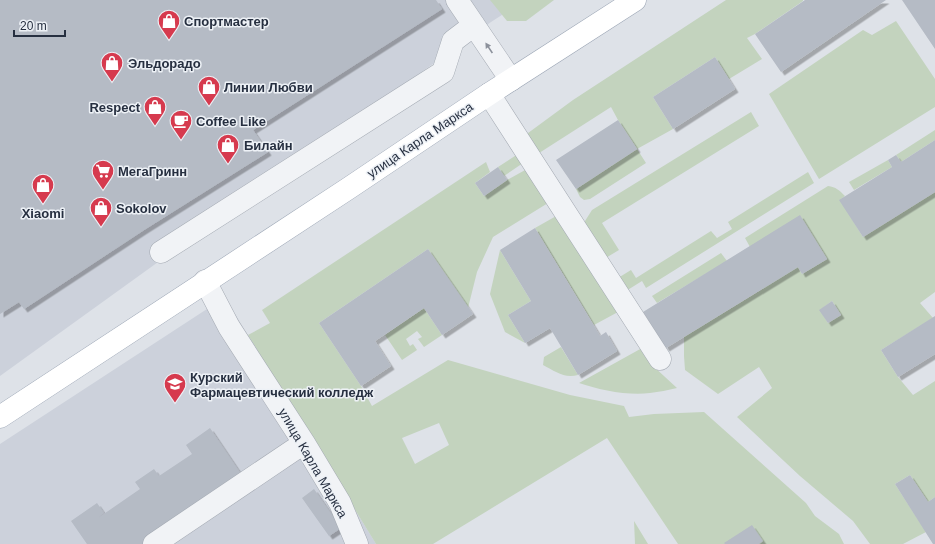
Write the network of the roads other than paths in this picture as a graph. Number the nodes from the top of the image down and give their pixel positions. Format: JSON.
{"nodes":[{"id":1,"x":457,"y":0,"type":"edge"},
{"id":2,"x":635,"y":0,"type":"edge"},
{"id":3,"x":474,"y":25,"type":"junction"},
{"id":4,"x":511,"y":80,"type":"junction"},
{"id":5,"x":489,"y":94,"type":"junction"},
{"id":6,"x":161,"y":252,"type":"dead end"},
{"id":7,"x":205,"y":281,"type":"junction"},
{"id":8,"x":660,"y":359,"type":"dead end"},
{"id":9,"x":0,"y":416,"type":"edge"},
{"id":10,"x":304,"y":444,"type":"junction"},
{"id":11,"x":154,"y":544,"type":"edge"},
{"id":12,"x":357,"y":544,"type":"edge"}],
"edges":[{"from":1,"to":3,"type":"street"},
{"from":2,"to":4,"type":"main road","name":"улица Карла Маркса"},
{"from":4,"to":3,"type":"street","one_way":true},
{"from":3,"to":6,"type":"street"},
{"from":4,"to":5,"type":"main road","name":"улица Карла Маркса"},
{"from":5,"to":7,"type":"main road","name":"улица Карла Маркса"},
{"from":5,"to":8,"type":"street"},
{"from":7,"to":9,"type":"main road","name":"улица Карла Маркса"},
{"from":7,"to":10,"type":"street","name":"улица Карла Маркса"},
{"from":10,"to":11,"type":"street"},
{"from":10,"to":12,"type":"street","name":"улица Карла Маркса"}]}
